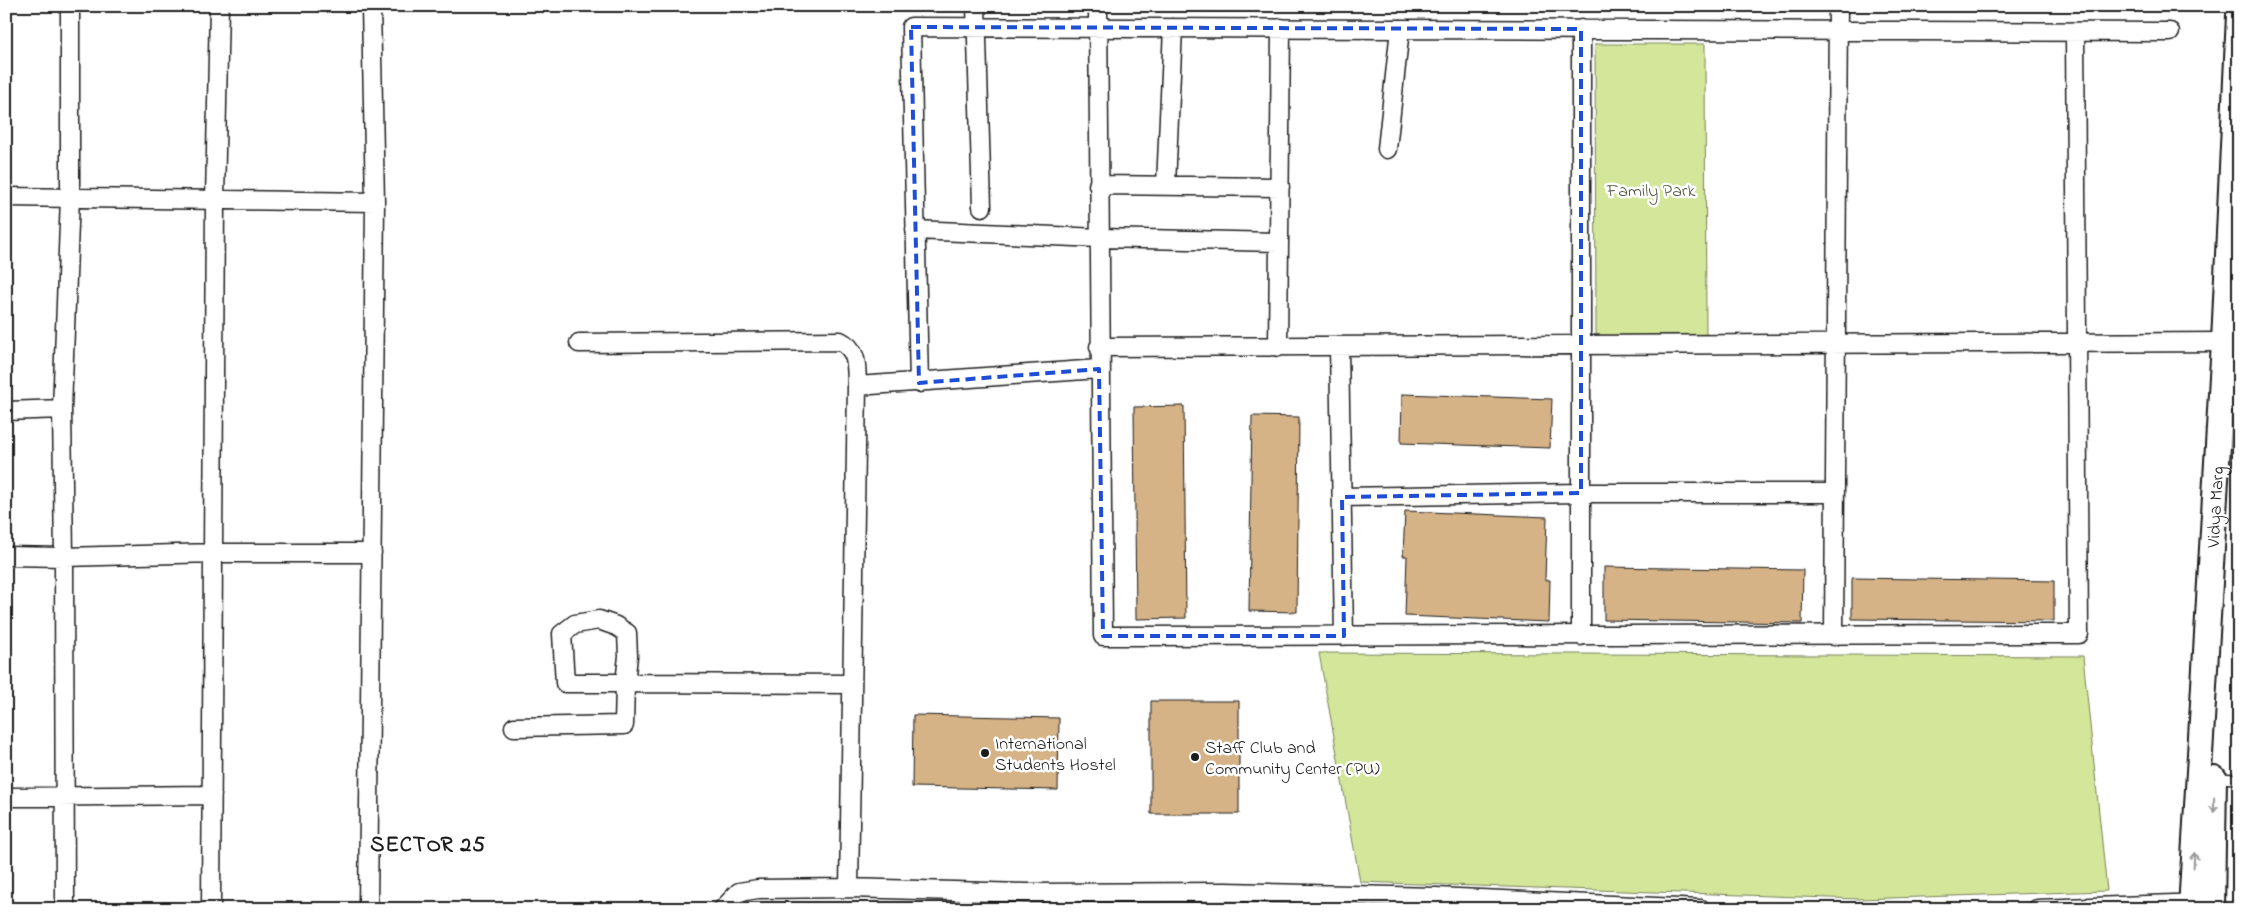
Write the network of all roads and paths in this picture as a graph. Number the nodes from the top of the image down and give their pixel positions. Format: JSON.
{"nodes":[{"id":1,"x":70,"y":6,"type":"edge"},
{"id":2,"x":220,"y":6,"type":"edge"},
{"id":3,"x":371,"y":6,"type":"edge"},
{"id":4,"x":976,"y":6,"type":"edge"},
{"id":5,"x":1098,"y":6,"type":"edge"},
{"id":6,"x":1838,"y":6,"type":"edge"},
{"id":7,"x":2239,"y":15,"type":"edge"},
{"id":8,"x":976,"y":27,"type":"junction"},
{"id":9,"x":1097,"y":27,"type":"junction"},
{"id":10,"x":1173,"y":28,"type":"junction"},
{"id":11,"x":1281,"y":28,"type":"junction"},
{"id":12,"x":1400,"y":29,"type":"junction"},
{"id":13,"x":1581,"y":30,"type":"junction"},
{"id":14,"x":1838,"y":31,"type":"junction"},
{"id":15,"x":2075,"y":32,"type":"junction"},
{"id":16,"x":2170,"y":32,"type":"dead end"},
{"id":17,"x":1388,"y":149,"type":"dead end"},
{"id":18,"x":1098,"y":185,"type":"junction"},
{"id":19,"x":1166,"y":185,"type":"junction"},
{"id":20,"x":1280,"y":187,"type":"junction"},
{"id":21,"x":6,"y":196,"type":"edge"},
{"id":22,"x":70,"y":197,"type":"junction"},
{"id":23,"x":215,"y":200,"type":"junction"},
{"id":24,"x":375,"y":202,"type":"junction"},
{"id":25,"x":982,"y":206,"type":"dead end"},
{"id":26,"x":915,"y":230,"type":"junction"},
{"id":27,"x":1099,"y":238,"type":"junction"},
{"id":28,"x":1279,"y":242,"type":"junction"},
{"id":29,"x":2232,"y":340,"type":"edge"},
{"id":30,"x":579,"y":342,"type":"dead end"},
{"id":31,"x":2077,"y":343,"type":"junction"},
{"id":32,"x":1835,"y":344,"type":"junction"},
{"id":33,"x":1580,"y":345,"type":"junction"},
{"id":34,"x":1339,"y":346,"type":"junction"},
{"id":35,"x":1099,"y":347,"type":"junction"},
{"id":36,"x":1278,"y":347,"type":"junction"},
{"id":37,"x":1100,"y":369,"type":"junction"},
{"id":38,"x":918,"y":383,"type":"junction"},
{"id":39,"x":857,"y":386,"type":"junction"},
{"id":40,"x":62,"y":409,"type":"junction"},
{"id":41,"x":6,"y":411,"type":"edge"},
{"id":42,"x":1581,"y":493,"type":"junction"},
{"id":43,"x":1835,"y":493,"type":"junction"},
{"id":44,"x":1342,"y":497,"type":"junction"},
{"id":45,"x":214,"y":553,"type":"junction"},
{"id":46,"x":372,"y":553,"type":"junction"},
{"id":47,"x":6,"y":556,"type":"edge"},
{"id":48,"x":64,"y":557,"type":"junction"},
{"id":49,"x":1344,"y":636,"type":"junction"},
{"id":50,"x":1581,"y":636,"type":"junction"},
{"id":51,"x":1834,"y":636,"type":"junction"},
{"id":52,"x":625,"y":683,"type":"junction"},
{"id":53,"x":852,"y":684,"type":"junction"},
{"id":54,"x":514,"y":726,"type":"dead end"},
{"id":55,"x":2214,"y":778,"type":"junction"},
{"id":56,"x":2239,"y":779,"type":"edge"},
{"id":57,"x":212,"y":795,"type":"junction"},
{"id":58,"x":65,"y":796,"type":"junction"},
{"id":59,"x":6,"y":797,"type":"edge"},
{"id":60,"x":849,"y":888,"type":"junction"},
{"id":61,"x":1359,"y":902,"type":"edge"},
{"id":62,"x":2202,"y":906,"type":"edge"},
{"id":63,"x":65,"y":909,"type":"edge"},
{"id":64,"x":210,"y":909,"type":"edge"},
{"id":65,"x":368,"y":909,"type":"edge"},
{"id":66,"x":723,"y":909,"type":"edge"},
{"id":67,"x":1701,"y":909,"type":"edge"},
{"id":68,"x":2037,"y":909,"type":"edge"}],
"edges":[{"from":1,"to":22,"type":"street"},
{"from":2,"to":23,"type":"street"},
{"from":3,"to":24,"type":"street"},
{"from":4,"to":8,"type":"street"},
{"from":5,"to":9,"type":"street"},
{"from":6,"to":14,"type":"street"},
{"from":7,"to":29,"type":"main road","name":"Vidya Marg"},
{"from":8,"to":9,"type":"street"},
{"from":8,"to":25,"type":"street"},
{"from":8,"to":26,"type":"street"},
{"from":9,"to":10,"type":"street"},
{"from":9,"to":18,"type":"street"},
{"from":10,"to":11,"type":"street"},
{"from":10,"to":19,"type":"street"},
{"from":11,"to":12,"type":"street"},
{"from":11,"to":20,"type":"street"},
{"from":12,"to":13,"type":"street"},
{"from":12,"to":17,"type":"street"},
{"from":13,"to":14,"type":"street"},
{"from":13,"to":33,"type":"street"},
{"from":14,"to":15,"type":"street"},
{"from":14,"to":32,"type":"street"},
{"from":15,"to":16,"type":"street"},
{"from":15,"to":31,"type":"street"},
{"from":18,"to":19,"type":"street"},
{"from":18,"to":27,"type":"street"},
{"from":19,"to":20,"type":"street"},
{"from":20,"to":28,"type":"street"},
{"from":21,"to":22,"type":"street"},
{"from":22,"to":23,"type":"street"},
{"from":22,"to":40,"type":"street"},
{"from":23,"to":24,"type":"street"},
{"from":23,"to":45,"type":"street"},
{"from":24,"to":46,"type":"street"},
{"from":26,"to":27,"type":"street"},
{"from":26,"to":38,"type":"street"},
{"from":27,"to":28,"type":"street"},
{"from":27,"to":35,"type":"street"},
{"from":28,"to":36,"type":"street"},
{"from":29,"to":31,"type":"street"},
{"from":29,"to":55,"type":"main road","name":"Vidya Marg"},
{"from":62,"to":29,"type":"main road","name":"Vidya Marg","one_way":true},
{"from":30,"to":39,"type":"street"},
{"from":31,"to":32,"type":"street"},
{"from":31,"to":51,"type":"street"},
{"from":32,"to":33,"type":"street"},
{"from":32,"to":43,"type":"street"},
{"from":33,"to":34,"type":"street"},
{"from":33,"to":42,"type":"street"},
{"from":34,"to":36,"type":"street"},
{"from":34,"to":44,"type":"street"},
{"from":35,"to":36,"type":"street"},
{"from":35,"to":37,"type":"street"},
{"from":37,"to":38,"type":"street"},
{"from":37,"to":49,"type":"street"},
{"from":38,"to":39,"type":"street"},
{"from":39,"to":53,"type":"street"},
{"from":40,"to":41,"type":"street"},
{"from":40,"to":48,"type":"street"},
{"from":42,"to":43,"type":"street"},
{"from":42,"to":44,"type":"street"},
{"from":42,"to":50,"type":"street"},
{"from":43,"to":51,"type":"street"},
{"from":44,"to":49,"type":"street"},
{"from":45,"to":46,"type":"street"},
{"from":45,"to":48,"type":"street"},
{"from":45,"to":57,"type":"street"},
{"from":46,"to":65,"type":"street"},
{"from":47,"to":48,"type":"street"},
{"from":48,"to":58,"type":"street"},
{"from":49,"to":50,"type":"street"},
{"from":50,"to":51,"type":"street"},
{"from":52,"to":52,"type":"street"},
{"from":52,"to":53,"type":"street"},
{"from":52,"to":54,"type":"street"},
{"from":53,"to":60,"type":"street"},
{"from":55,"to":56,"type":"lane"},
{"from":55,"to":62,"type":"main road","name":"Vidya Marg","one_way":true},
{"from":57,"to":58,"type":"street"},
{"from":57,"to":64,"type":"street"},
{"from":58,"to":59,"type":"street"},
{"from":58,"to":63,"type":"street"},
{"from":60,"to":61,"type":"street"},
{"from":60,"to":66,"type":"street"},
{"from":61,"to":67,"type":"street"},
{"from":62,"to":68,"type":"street"}]}
